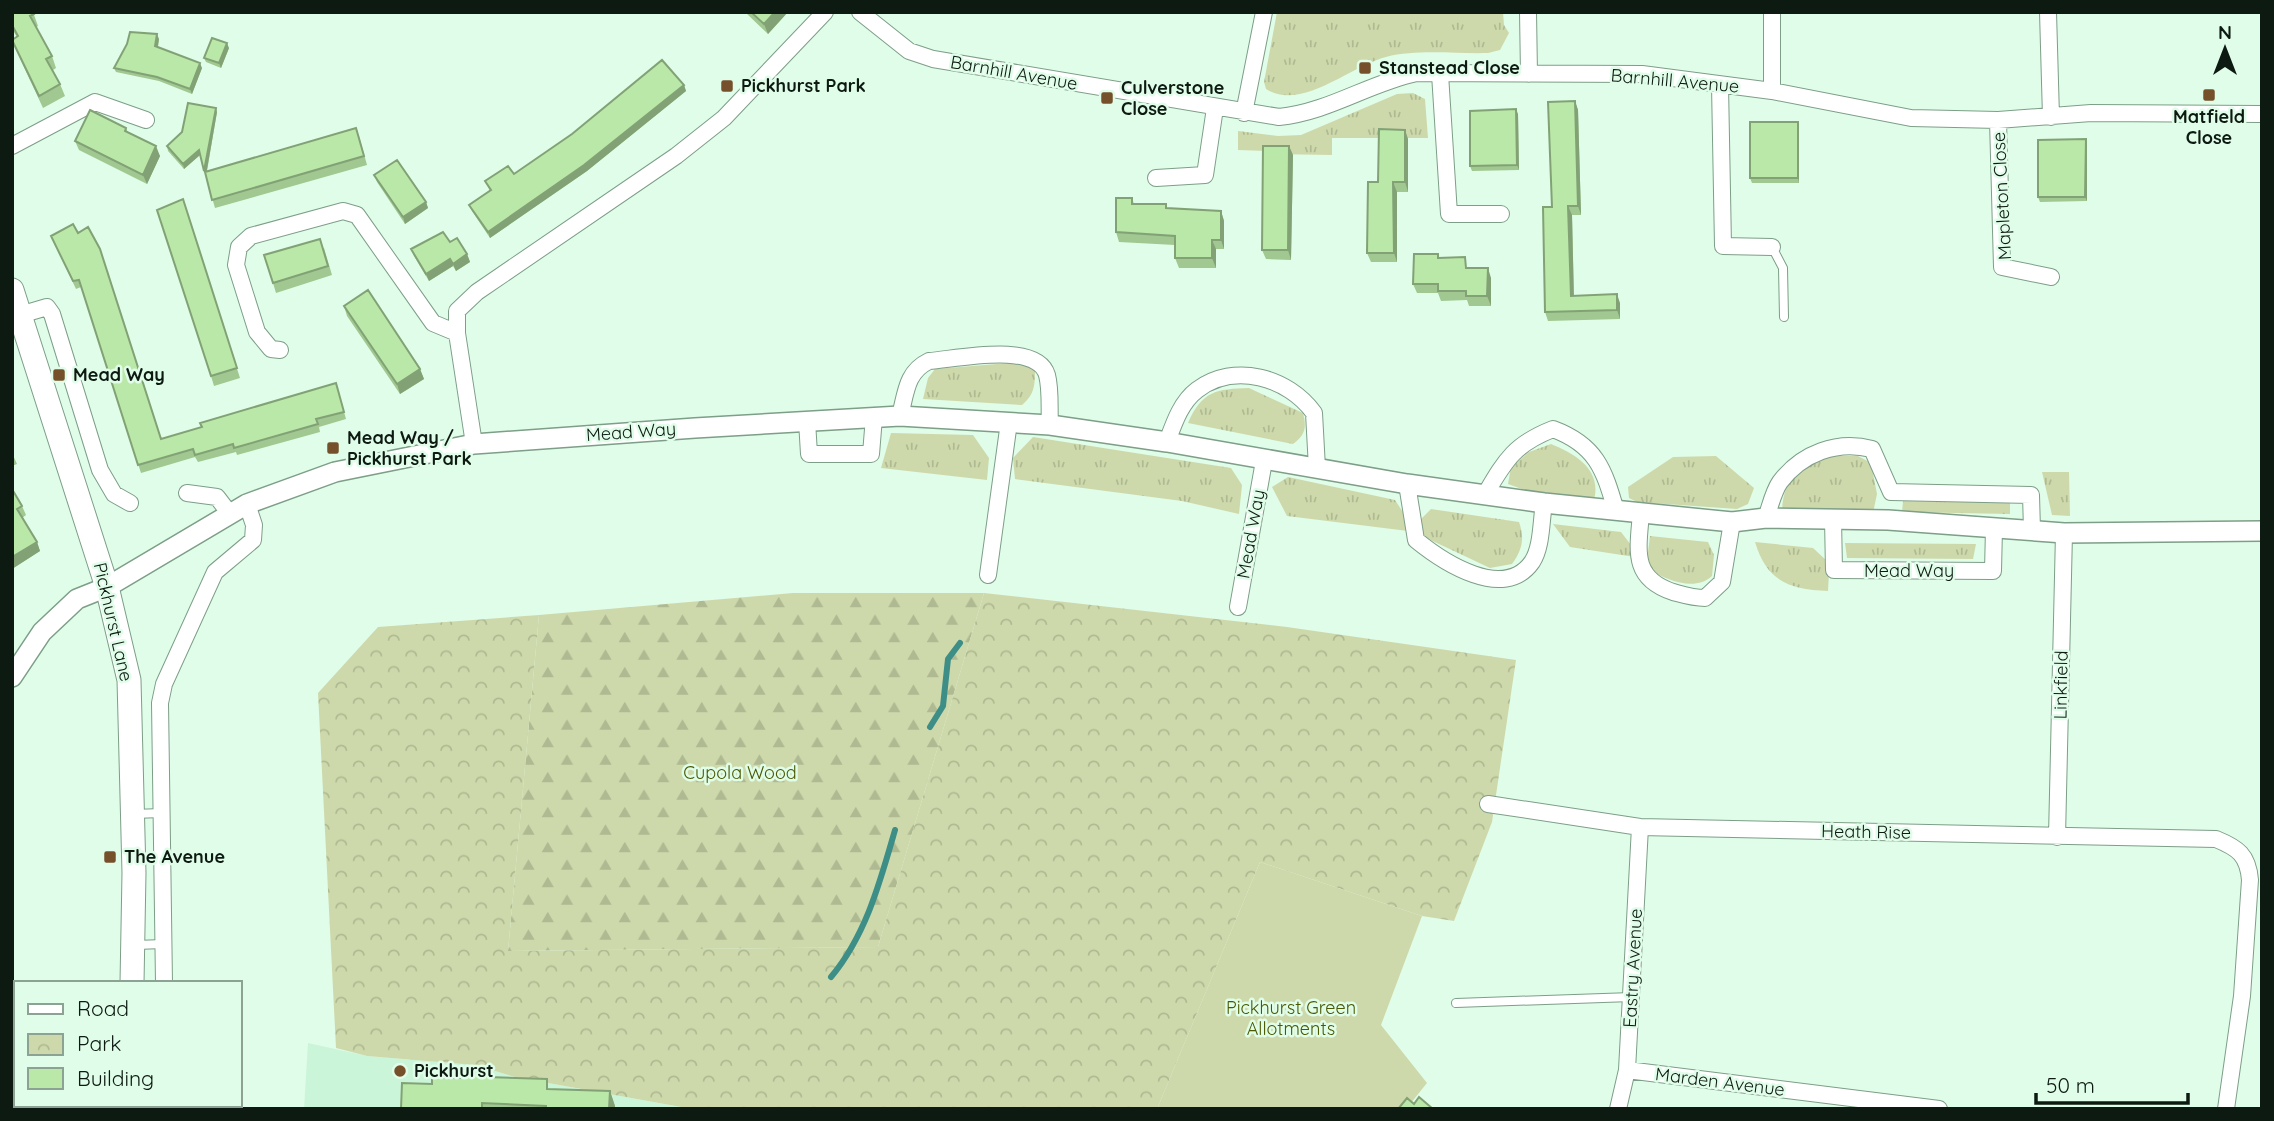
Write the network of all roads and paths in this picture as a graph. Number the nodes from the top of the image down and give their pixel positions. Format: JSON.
{"nodes":[{"id":1,"x":825,"y":12,"type":"edge"},
{"id":2,"x":860,"y":12,"type":"edge"},
{"id":3,"x":1264,"y":12,"type":"edge"},
{"id":4,"x":1528,"y":12,"type":"edge"},
{"id":5,"x":1772,"y":12,"type":"edge"},
{"id":6,"x":2048,"y":12,"type":"edge"},
{"id":7,"x":1440,"y":74,"type":"junction"},
{"id":8,"x":1529,"y":74,"type":"junction"},
{"id":9,"x":1720,"y":85,"type":"junction"},
{"id":10,"x":1772,"y":91,"type":"junction"},
{"id":11,"x":1215,"y":108,"type":"junction"},
{"id":12,"x":1244,"y":113,"type":"junction"},
{"id":13,"x":2262,"y":114,"type":"edge"},
{"id":14,"x":2051,"y":117,"type":"junction"},
{"id":15,"x":146,"y":120,"type":"dead end"},
{"id":16,"x":1998,"y":120,"type":"junction"},
{"id":17,"x":12,"y":146,"type":"edge"},
{"id":18,"x":1156,"y":178,"type":"dead end"},
{"id":19,"x":1501,"y":214,"type":"dead end"},
{"id":20,"x":1772,"y":247,"type":"joint"},
{"id":21,"x":2051,"y":278,"type":"dead end"},
{"id":22,"x":12,"y":290,"type":"edge"},
{"id":23,"x":20,"y":315,"type":"junction"},
{"id":24,"x":1784,"y":317,"type":"dead end"},
{"id":25,"x":457,"y":333,"type":"junction"},
{"id":26,"x":281,"y":350,"type":"dead end"},
{"id":27,"x":900,"y":416,"type":"junction"},
{"id":28,"x":874,"y":417,"type":"junction"},
{"id":29,"x":807,"y":421,"type":"junction"},
{"id":30,"x":1009,"y":422,"type":"junction"},
{"id":31,"x":1050,"y":425,"type":"junction"},
{"id":32,"x":1167,"y":442,"type":"junction"},
{"id":33,"x":474,"y":444,"type":"junction"},
{"id":34,"x":1264,"y":461,"type":"junction"},
{"id":35,"x":1317,"y":468,"type":"junction"},
{"id":36,"x":1407,"y":484,"type":"junction"},
{"id":37,"x":1891,"y":492,"type":"junction"},
{"id":38,"x":187,"y":493,"type":"dead end"},
{"id":39,"x":1486,"y":493,"type":"junction"},
{"id":40,"x":130,"y":503,"type":"dead end"},
{"id":41,"x":1544,"y":503,"type":"junction"},
{"id":42,"x":247,"y":504,"type":"junction"},
{"id":43,"x":1616,"y":511,"type":"junction"},
{"id":44,"x":1641,"y":513,"type":"junction"},
{"id":45,"x":230,"y":514,"type":"junction"},
{"id":46,"x":1766,"y":518,"type":"junction"},
{"id":47,"x":1833,"y":519,"type":"junction"},
{"id":48,"x":1888,"y":520,"type":"junction"},
{"id":49,"x":1732,"y":522,"type":"junction"},
{"id":50,"x":1994,"y":528,"type":"junction"},
{"id":51,"x":2032,"y":530,"type":"junction"},
{"id":52,"x":2262,"y":531,"type":"edge"},
{"id":53,"x":2064,"y":533,"type":"junction"},
{"id":54,"x":988,"y":575,"type":"dead end"},
{"id":55,"x":107,"y":587,"type":"junction"},
{"id":56,"x":1238,"y":607,"type":"dead end"},
{"id":57,"x":12,"y":677,"type":"edge"},
{"id":58,"x":1489,"y":804,"type":"dead end"},
{"id":59,"x":162,"y":813,"type":"junction"},
{"id":60,"x":132,"y":814,"type":"junction"},
{"id":61,"x":1640,"y":827,"type":"junction"},
{"id":62,"x":2057,"y":837,"type":"junction"},
{"id":63,"x":164,"y":944,"type":"junction"},
{"id":64,"x":133,"y":945,"type":"junction"},
{"id":65,"x":132,"y":981,"type":"edge"},
{"id":66,"x":164,"y":981,"type":"edge"},
{"id":67,"x":1632,"y":997,"type":"junction"},
{"id":68,"x":1456,"y":1003,"type":"dead end"},
{"id":69,"x":1627,"y":1070,"type":"junction"},
{"id":70,"x":1874,"y":1105,"type":"edge"},
{"id":71,"x":1618,"y":1109,"type":"edge"},
{"id":72,"x":1939,"y":1109,"type":"edge"},
{"id":73,"x":2226,"y":1109,"type":"edge"}],
"edges":[{"from":1,"to":25,"type":"street"},
{"from":2,"to":11,"type":"street","name":"Barnhill Avenue"},
{"from":3,"to":12,"type":"street"},
{"from":4,"to":8,"type":"street"},
{"from":5,"to":10,"type":"street"},
{"from":6,"to":14,"type":"street"},
{"from":7,"to":8,"type":"street","name":"Barnhill Avenue"},
{"from":7,"to":12,"type":"street","name":"Barnhill Avenue"},
{"from":7,"to":19,"type":"street"},
{"from":8,"to":9,"type":"street","name":"Barnhill Avenue"},
{"from":9,"to":10,"type":"street","name":"Barnhill Avenue"},
{"from":9,"to":20,"type":"street"},
{"from":10,"to":16,"type":"street","name":"Barnhill Avenue"},
{"from":11,"to":12,"type":"street","name":"Barnhill Avenue"},
{"from":11,"to":18,"type":"street"},
{"from":13,"to":14,"type":"street","name":"Barnhill Avenue"},
{"from":14,"to":16,"type":"street","name":"Barnhill Avenue"},
{"from":15,"to":17,"type":"street"},
{"from":16,"to":21,"type":"street","name":"Mapleton Close"},
{"from":20,"to":24,"type":"lane"},
{"from":22,"to":23,"type":"main road","name":"Pickhurst Lane"},
{"from":23,"to":40,"type":"street"},
{"from":23,"to":55,"type":"main road","name":"Pickhurst Lane"},
{"from":25,"to":26,"type":"street"},
{"from":25,"to":33,"type":"street"},
{"from":27,"to":28,"type":"street","name":"Mead Way"},
{"from":27,"to":30,"type":"street","name":"Mead Way"},
{"from":27,"to":31,"type":"street"},
{"from":28,"to":29,"type":"street","name":"Mead Way"},
{"from":28,"to":29,"type":"street"},
{"from":29,"to":33,"type":"street","name":"Mead Way"},
{"from":30,"to":31,"type":"street","name":"Mead Way"},
{"from":30,"to":54,"type":"street"},
{"from":31,"to":32,"type":"street","name":"Mead Way"},
{"from":32,"to":34,"type":"street","name":"Mead Way"},
{"from":32,"to":35,"type":"street"},
{"from":33,"to":42,"type":"street","name":"Mead Way"},
{"from":34,"to":35,"type":"street","name":"Mead Way"},
{"from":34,"to":56,"type":"street","name":"Mead Way"},
{"from":35,"to":36,"type":"street","name":"Mead Way"},
{"from":36,"to":39,"type":"street","name":"Mead Way"},
{"from":36,"to":41,"type":"street"},
{"from":37,"to":46,"type":"street"},
{"from":37,"to":48,"type":"street"},
{"from":37,"to":51,"type":"street"},
{"from":38,"to":45,"type":"street"},
{"from":39,"to":41,"type":"street","name":"Mead Way"},
{"from":39,"to":43,"type":"street"},
{"from":41,"to":43,"type":"street","name":"Mead Way"},
{"from":42,"to":45,"type":"street","name":"Mead Way"},
{"from":42,"to":59,"type":"street"},
{"from":43,"to":44,"type":"street","name":"Mead Way"},
{"from":44,"to":49,"type":"street","name":"Mead Way"},
{"from":44,"to":49,"type":"street"},
{"from":45,"to":55,"type":"street","name":"Mead Way"},
{"from":46,"to":47,"type":"street","name":"Mead Way"},
{"from":46,"to":49,"type":"street","name":"Mead Way"},
{"from":47,"to":48,"type":"street","name":"Mead Way"},
{"from":47,"to":50,"type":"street","name":"Mead Way"},
{"from":48,"to":50,"type":"street","name":"Mead Way"},
{"from":50,"to":51,"type":"street","name":"Mead Way"},
{"from":51,"to":53,"type":"street","name":"Mead Way"},
{"from":52,"to":53,"type":"street","name":"Mead Way"},
{"from":53,"to":62,"type":"street","name":"Linkfield"},
{"from":55,"to":57,"type":"street"},
{"from":55,"to":60,"type":"main road","name":"Pickhurst Lane"},
{"from":58,"to":61,"type":"street","name":"Heath Rise"},
{"from":59,"to":60,"type":"lane"},
{"from":59,"to":63,"type":"street"},
{"from":60,"to":64,"type":"main road","name":"Pickhurst Lane"},
{"from":61,"to":62,"type":"street","name":"Heath Rise"},
{"from":61,"to":67,"type":"street","name":"Eastry Avenue"},
{"from":62,"to":73,"type":"street","name":"Heath Rise"},
{"from":63,"to":64,"type":"lane"},
{"from":63,"to":66,"type":"street"},
{"from":64,"to":65,"type":"main road","name":"Pickhurst Lane"},
{"from":67,"to":68,"type":"lane"},
{"from":67,"to":69,"type":"street","name":"Eastry Avenue"},
{"from":69,"to":70,"type":"street","name":"Marden Avenue"},
{"from":69,"to":71,"type":"street","name":"Eastry Avenue"},
{"from":70,"to":72,"type":"street","name":"Marden Avenue"}]}
